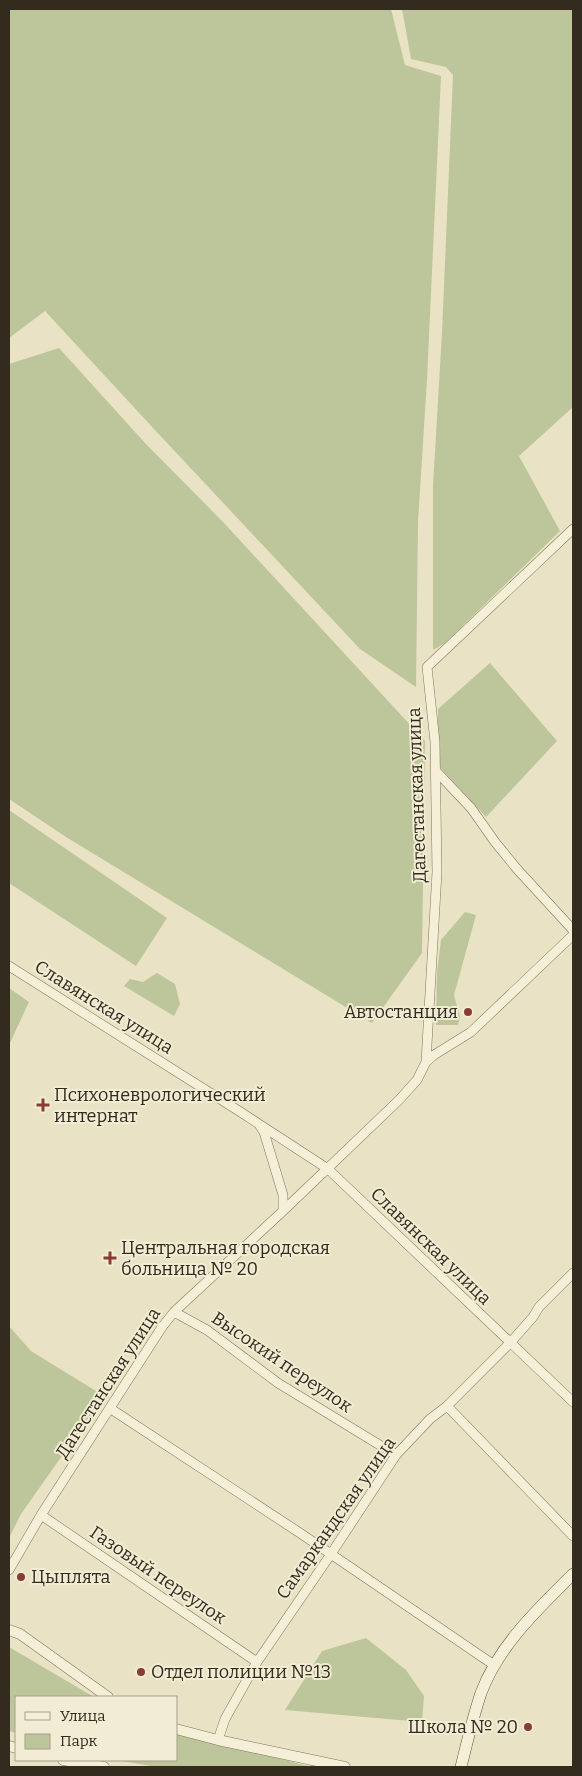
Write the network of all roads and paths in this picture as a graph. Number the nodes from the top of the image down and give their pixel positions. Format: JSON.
{"nodes":[{"id":1,"x":573,"y":529,"type":"edge"},
{"id":2,"x":436,"y":770,"type":"junction"},
{"id":3,"x":573,"y":930,"type":"edge"},
{"id":4,"x":573,"y":935,"type":"edge"},
{"id":5,"x":9,"y":966,"type":"edge"},
{"id":6,"x":426,"y":1062,"type":"junction"},
{"id":7,"x":259,"y":1124,"type":"junction"},
{"id":8,"x":328,"y":1169,"type":"junction"},
{"id":9,"x":283,"y":1212,"type":"junction"},
{"id":10,"x":573,"y":1273,"type":"edge"},
{"id":11,"x":174,"y":1312,"type":"junction"},
{"id":12,"x":510,"y":1343,"type":"junction"},
{"id":13,"x":573,"y":1402,"type":"edge"},
{"id":14,"x":447,"y":1406,"type":"junction"},
{"id":15,"x":111,"y":1408,"type":"junction"},
{"id":16,"x":396,"y":1455,"type":"junction"},
{"id":17,"x":41,"y":1515,"type":"junction"},
{"id":18,"x":573,"y":1536,"type":"edge"},
{"id":19,"x":331,"y":1554,"type":"junction"},
{"id":20,"x":9,"y":1570,"type":"edge"},
{"id":21,"x":573,"y":1574,"type":"edge"},
{"id":22,"x":9,"y":1630,"type":"edge"},
{"id":23,"x":257,"y":1662,"type":"junction"},
{"id":24,"x":494,"y":1666,"type":"junction"},
{"id":25,"x":107,"y":1696,"type":"edge"},
{"id":26,"x":178,"y":1729,"type":"edge"},
{"id":27,"x":218,"y":1740,"type":"junction"},
{"id":28,"x":70,"y":1761,"type":"edge"},
{"id":29,"x":104,"y":1767,"type":"edge"},
{"id":30,"x":344,"y":1767,"type":"edge"},
{"id":31,"x":461,"y":1767,"type":"edge"}],
"edges":[{"from":1,"to":2,"type":"street","name":"Дагестанская улица"},
{"from":2,"to":3,"type":"street"},
{"from":2,"to":6,"type":"street","name":"Дагестанская улица"},
{"from":4,"to":6,"type":"street","name":"Дагестанская улица"},
{"from":5,"to":7,"type":"street","name":"Славянская улица"},
{"from":6,"to":8,"type":"street","name":"Дагестанская улица"},
{"from":7,"to":8,"type":"street","name":"Славянская улица"},
{"from":7,"to":9,"type":"street"},
{"from":8,"to":9,"type":"street","name":"Дагестанская улица"},
{"from":8,"to":12,"type":"street","name":"Славянская улица"},
{"from":9,"to":11,"type":"street","name":"Дагестанская улица"},
{"from":10,"to":12,"type":"street","name":"Самаркандская улица"},
{"from":11,"to":15,"type":"street","name":"Дагестанская улица"},
{"from":11,"to":16,"type":"street","name":"Высокий переулок"},
{"from":12,"to":13,"type":"street","name":"Славянская улица"},
{"from":12,"to":14,"type":"street","name":"Самаркандская улица"},
{"from":14,"to":16,"type":"street","name":"Самаркандская улица"},
{"from":14,"to":18,"type":"street"},
{"from":15,"to":17,"type":"street","name":"Дагестанская улица"},
{"from":15,"to":19,"type":"street"},
{"from":16,"to":19,"type":"street","name":"Самаркандская улица"},
{"from":17,"to":20,"type":"street","name":"Дагестанская улица"},
{"from":17,"to":23,"type":"street","name":"Газовый переулок"},
{"from":19,"to":23,"type":"street","name":"Самаркандская улица"},
{"from":19,"to":24,"type":"street"},
{"from":21,"to":24,"type":"main road"},
{"from":22,"to":25,"type":"street"},
{"from":23,"to":27,"type":"street","name":"Самаркандская улица"},
{"from":24,"to":31,"type":"main road"},
{"from":26,"to":27,"type":"street"},
{"from":27,"to":30,"type":"street"},
{"from":28,"to":29,"type":"street"}]}
